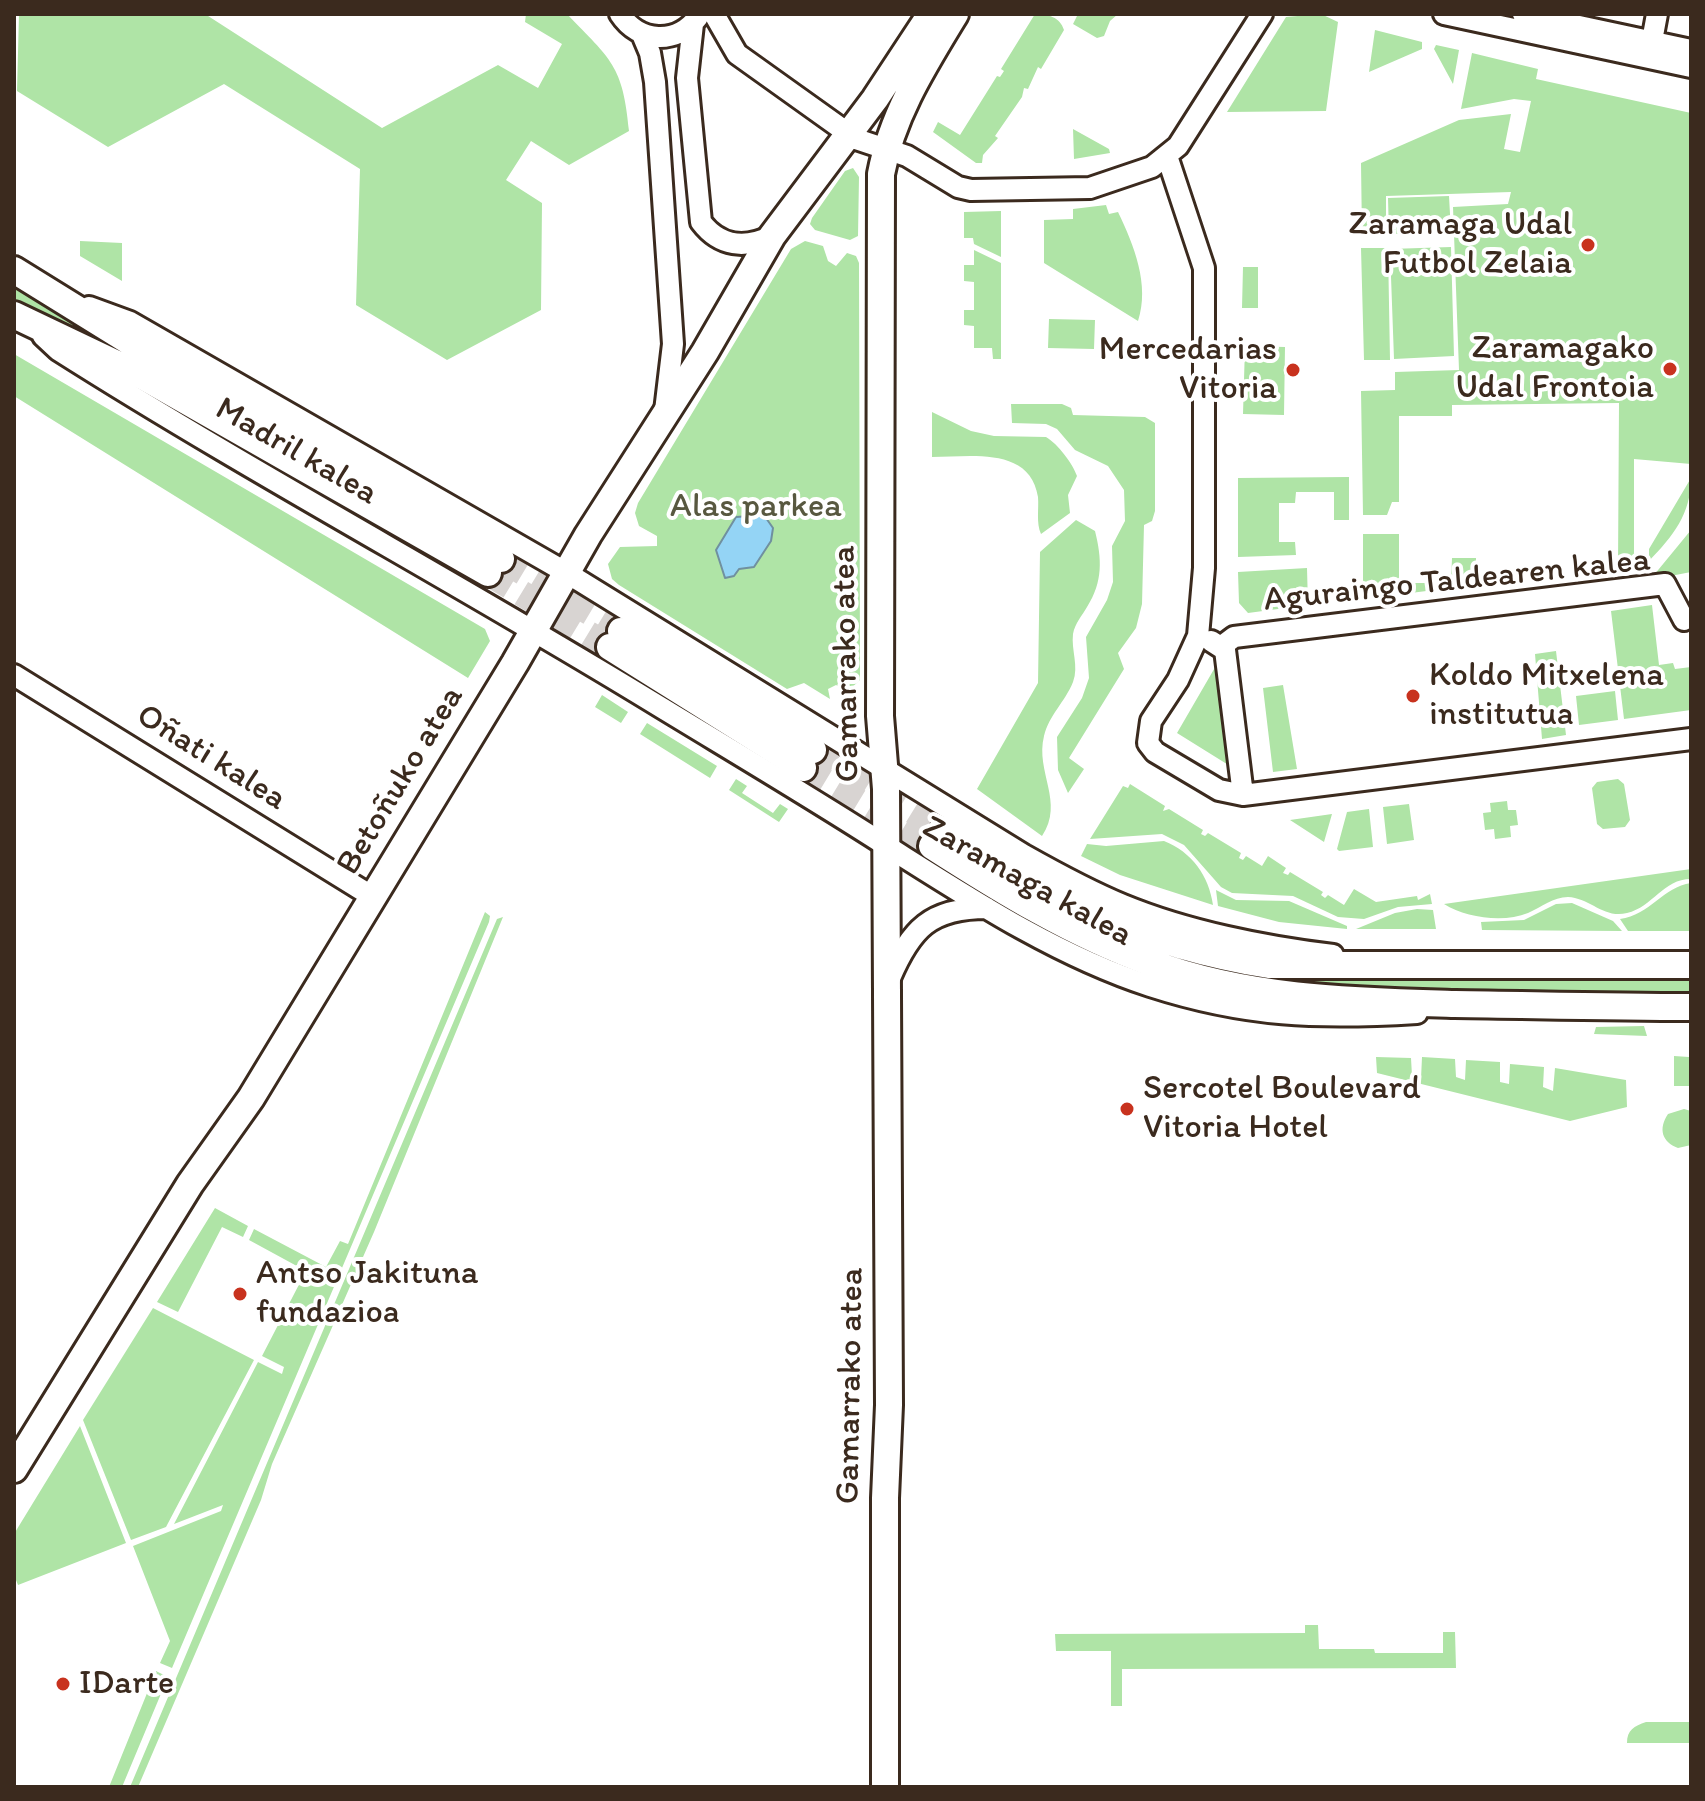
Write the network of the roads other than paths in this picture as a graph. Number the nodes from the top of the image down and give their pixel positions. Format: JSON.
{"nodes":[{"id":1,"x":620,"y":14,"type":"edge"},
{"id":2,"x":714,"y":14,"type":"edge"},
{"id":3,"x":931,"y":14,"type":"edge"},
{"id":4,"x":955,"y":14,"type":"edge"},
{"id":5,"x":1262,"y":14,"type":"edge"},
{"id":6,"x":1444,"y":14,"type":"edge"},
{"id":7,"x":1657,"y":14,"type":"edge"},
{"id":8,"x":1528,"y":15,"type":"edge"},
{"id":9,"x":697,"y":19,"type":"edge"},
{"id":10,"x":642,"y":34,"type":"junction"},
{"id":11,"x":1652,"y":41,"type":"junction"},
{"id":12,"x":1691,"y":50,"type":"edge"},
{"id":13,"x":1691,"y":67,"type":"edge"},
{"id":14,"x":850,"y":132,"type":"junction"},
{"id":15,"x":886,"y":149,"type":"junction"},
{"id":16,"x":1167,"y":156,"type":"junction"},
{"id":17,"x":772,"y":236,"type":"junction"},
{"id":18,"x":14,"y":270,"type":"edge"},
{"id":19,"x":58,"y":295,"type":"junction"},
{"id":20,"x":23,"y":320,"type":"edge"},
{"id":21,"x":664,"y":417,"type":"junction"},
{"id":22,"x":567,"y":573,"type":"junction"},
{"id":23,"x":1684,"y":620,"type":"dead end"},
{"id":24,"x":534,"y":629,"type":"junction"},
{"id":25,"x":1198,"y":636,"type":"junction"},
{"id":26,"x":616,"y":639,"type":"tunnel mouth"},
{"id":27,"x":1222,"y":646,"type":"junction"},
{"id":28,"x":17,"y":683,"type":"edge"},
{"id":29,"x":1691,"y":739,"type":"edge"},
{"id":30,"x":808,"y":759,"type":"tunnel mouth"},
{"id":31,"x":884,"y":769,"type":"junction"},
{"id":32,"x":1243,"y":795,"type":"junction"},
{"id":33,"x":885,"y":845,"type":"junction"},
{"id":34,"x":373,"y":897,"type":"junction"},
{"id":35,"x":988,"y":908,"type":"junction"},
{"id":36,"x":1388,"y":962,"type":"junction"},
{"id":37,"x":1691,"y":965,"type":"edge"},
{"id":38,"x":886,"y":986,"type":"junction"},
{"id":39,"x":1542,"y":1006,"type":"junction"},
{"id":40,"x":1691,"y":1007,"type":"edge"},
{"id":41,"x":14,"y":1469,"type":"edge"},
{"id":42,"x":885,"y":1787,"type":"edge"}],
"edges":[{"from":1,"to":10,"type":"street"},
{"from":2,"to":14,"type":"street"},
{"from":3,"to":14,"type":"main road","name":"Betoñuko atea"},
{"from":4,"to":15,"type":"main road","name":"Gamarrako atea"},
{"from":5,"to":16,"type":"street"},
{"from":6,"to":13,"type":"street"},
{"from":7,"to":11,"type":"street"},
{"from":8,"to":11,"type":"street"},
{"from":9,"to":10,"type":"street"},
{"from":9,"to":17,"type":"street"},
{"from":10,"to":21,"type":"street"},
{"from":11,"to":12,"type":"street"},
{"from":14,"to":15,"type":"street"},
{"from":14,"to":17,"type":"main road","name":"Betoñuko atea"},
{"from":15,"to":16,"type":"street"},
{"from":15,"to":31,"type":"main road","name":"Gamarrako atea"},
{"from":16,"to":25,"type":"street"},
{"from":17,"to":21,"type":"main road","name":"Betoñuko atea"},
{"from":18,"to":19,"type":"main road","name":"Madril kalea"},
{"from":19,"to":20,"type":"main road","name":"Madril kalea"},
{"from":19,"to":22,"type":"street","name":"Madril kalea"},
{"from":20,"to":24,"type":"street","name":"Madril kalea"},
{"from":21,"to":22,"type":"main road","name":"Betoñuko atea"},
{"from":22,"to":24,"type":"main road","name":"Betoñuko atea"},
{"from":22,"to":31,"type":"street","name":"Zaramaga kalea"},
{"from":23,"to":27,"type":"street","name":"Aguraingo Taldearen kalea"},
{"from":24,"to":33,"type":"street","name":"Zaramaga kalea"},
{"from":24,"to":34,"type":"main road","name":"Betoñuko atea"},
{"from":25,"to":27,"type":"street"},
{"from":25,"to":32,"type":"street"},
{"from":26,"to":30,"type":"main road"},
{"from":27,"to":32,"type":"street"},
{"from":28,"to":34,"type":"street","name":"Oñati kalea"},
{"from":29,"to":32,"type":"street"},
{"from":31,"to":33,"type":"main road","name":"Gamarrako atea"},
{"from":31,"to":36,"type":"street","name":"Zaramaga kalea"},
{"from":33,"to":35,"type":"street","name":"Zaramaga kalea"},
{"from":33,"to":38,"type":"main road","name":"Gamarrako atea"},
{"from":34,"to":41,"type":"main road","name":"Betoñuko atea"},
{"from":35,"to":38,"type":"street","name":"Gamarrako atea"},
{"from":35,"to":39,"type":"street","name":"Zaramaga kalea"},
{"from":36,"to":37,"type":"main road","name":"Zaramaga kalea"},
{"from":36,"to":39,"type":"main road","name":"Zaramaga kalea"},
{"from":38,"to":42,"type":"main road","name":"Gamarrako atea"},
{"from":39,"to":40,"type":"main road","name":"Zaramaga kalea"}]}
